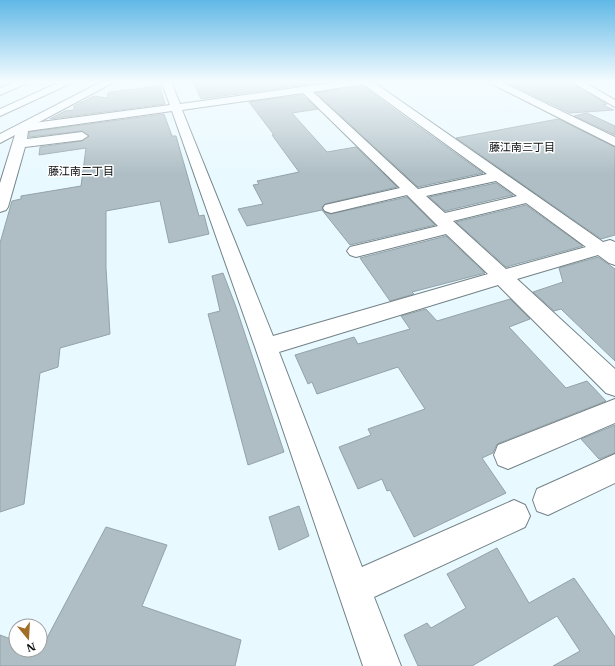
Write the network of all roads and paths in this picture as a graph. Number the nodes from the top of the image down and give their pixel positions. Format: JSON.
{"nodes":[{"id":1,"x":37,"y":112,"type":"edge"},
{"id":2,"x":51,"y":112,"type":"edge"},
{"id":3,"x":139,"y":112,"type":"edge"},
{"id":4,"x":178,"y":112,"type":"edge"},
{"id":5,"x":328,"y":112,"type":"edge"},
{"id":6,"x":409,"y":112,"type":"edge"},
{"id":7,"x":554,"y":112,"type":"edge"},
{"id":8,"x":0,"y":128,"type":"edge"},
{"id":9,"x":22,"y":128,"type":"junction"},
{"id":10,"x":82,"y":136,"type":"dead end"},
{"id":11,"x":0,"y":139,"type":"edge"},
{"id":12,"x":615,"y":142,"type":"edge"},
{"id":13,"x":19,"y":144,"type":"junction"},
{"id":14,"x":498,"y":176,"type":"junction"},
{"id":15,"x":413,"y":192,"type":"junction"},
{"id":16,"x":529,"y":198,"type":"junction"},
{"id":17,"x":0,"y":207,"type":"edge"},
{"id":18,"x":331,"y":208,"type":"dead end"},
{"id":19,"x":446,"y":223,"type":"junction"},
{"id":20,"x":356,"y":251,"type":"dead end"},
{"id":21,"x":610,"y":251,"type":"edge"},
{"id":22,"x":502,"y":277,"type":"junction"},
{"id":23,"x":266,"y":346,"type":"junction"},
{"id":24,"x":615,"y":385,"type":"edge"},
{"id":25,"x":615,"y":411,"type":"edge"},
{"id":26,"x":508,"y":455,"type":"dead end"},
{"id":27,"x":615,"y":468,"type":"edge"},
{"id":28,"x":548,"y":500,"type":"dead end"},
{"id":29,"x":514,"y":516,"type":"dead end"},
{"id":30,"x":353,"y":589,"type":"junction"},
{"id":31,"x":382,"y":666,"type":"edge"}],
"edges":[{"from":1,"to":8,"type":"main road"},
{"from":2,"to":9,"type":"main road"},
{"from":3,"to":9,"type":"main road"},
{"from":4,"to":23,"type":"main road"},
{"from":5,"to":15,"type":"main road"},
{"from":6,"to":14,"type":"main road"},
{"from":7,"to":12,"type":"main road"},
{"from":9,"to":11,"type":"main road"},
{"from":9,"to":13,"type":"main road"},
{"from":10,"to":13,"type":"main road"},
{"from":13,"to":17,"type":"main road"},
{"from":14,"to":15,"type":"main road"},
{"from":14,"to":16,"type":"main road"},
{"from":15,"to":18,"type":"main road"},
{"from":15,"to":19,"type":"main road"},
{"from":16,"to":19,"type":"main road"},
{"from":16,"to":21,"type":"main road"},
{"from":19,"to":20,"type":"main road"},
{"from":19,"to":22,"type":"main road"},
{"from":21,"to":22,"type":"main road"},
{"from":22,"to":23,"type":"main road"},
{"from":22,"to":24,"type":"main road"},
{"from":23,"to":30,"type":"main road"},
{"from":25,"to":26,"type":"main road"},
{"from":27,"to":28,"type":"main road"},
{"from":29,"to":30,"type":"main road"},
{"from":30,"to":31,"type":"main road"}]}
